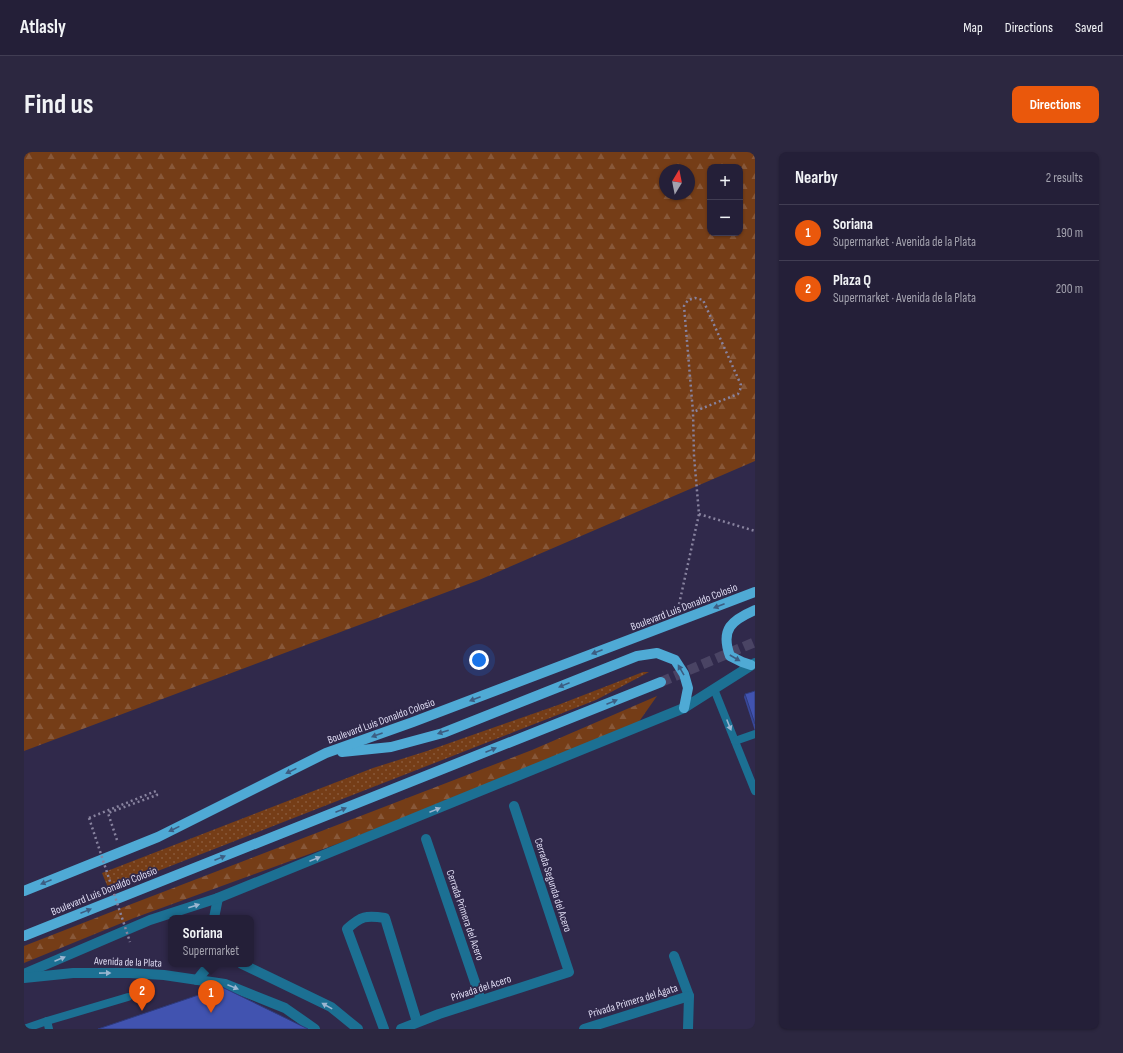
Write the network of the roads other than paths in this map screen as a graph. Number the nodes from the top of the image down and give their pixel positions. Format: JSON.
{"nodes":[{"id":1,"x":755,"y":592,"type":"edge"},
{"id":2,"x":755,"y":610,"type":"edge"},
{"id":3,"x":753,"y":664,"type":"edge"},
{"id":4,"x":661,"y":682,"type":"tunnel mouth"},
{"id":5,"x":714,"y":689,"type":"junction"},
{"id":6,"x":684,"y":708,"type":"junction"},
{"id":7,"x":755,"y":734,"type":"edge"},
{"id":8,"x":735,"y":741,"type":"junction"},
{"id":9,"x":326,"y":754,"type":"junction"},
{"id":10,"x":755,"y":791,"type":"edge"},
{"id":11,"x":514,"y":806,"type":"dead end"},
{"id":12,"x":426,"y":839,"type":"dead end"},
{"id":13,"x":24,"y":891,"type":"edge"},
{"id":14,"x":218,"y":898,"type":"junction"},
{"id":15,"x":215,"y":915,"type":"edge"},
{"id":16,"x":24,"y":936,"type":"edge"},
{"id":17,"x":674,"y":956,"type":"dead end"},
{"id":18,"x":207,"y":967,"type":"edge"},
{"id":19,"x":248,"y":967,"type":"edge"},
{"id":20,"x":569,"y":972,"type":"joint"},
{"id":21,"x":24,"y":974,"type":"edge"},
{"id":22,"x":24,"y":978,"type":"edge"},
{"id":23,"x":196,"y":980,"type":"junction"},
{"id":24,"x":689,"y":996,"type":"junction"},
{"id":25,"x":128,"y":997,"type":"dead end"},
{"id":26,"x":481,"y":1000,"type":"junction"},
{"id":27,"x":418,"y":1022,"type":"junction"},
{"id":28,"x":48,"y":1025,"type":"edge"},
{"id":29,"x":596,"y":1027,"type":"edge"},
{"id":30,"x":24,"y":1029,"type":"edge"},
{"id":31,"x":315,"y":1029,"type":"edge"},
{"id":32,"x":358,"y":1029,"type":"edge"},
{"id":33,"x":384,"y":1029,"type":"edge"},
{"id":34,"x":401,"y":1029,"type":"edge"},
{"id":35,"x":584,"y":1029,"type":"edge"},
{"id":36,"x":688,"y":1029,"type":"edge"}],
"edges":[{"from":1,"to":9,"type":"main road","name":"Boulevard Luis Donaldo Colosio","one_way":true},
{"from":2,"to":3,"type":"main road","one_way":true},
{"from":3,"to":5,"type":"street"},
{"from":16,"to":4,"type":"main road","name":"Boulevard Luis Donaldo Colosio","one_way":true},
{"from":5,"to":6,"type":"street"},
{"from":5,"to":8,"type":"lane","one_way":true},
{"from":6,"to":9,"type":"main road","one_way":true},
{"from":14,"to":6,"type":"street","one_way":true},
{"from":7,"to":8,"type":"lane"},
{"from":8,"to":10,"type":"lane"},
{"from":9,"to":13,"type":"main road","name":"Boulevard Luis Donaldo Colosio","one_way":true},
{"from":11,"to":20,"type":"street","name":"Cerrada Segunda del Acero"},
{"from":12,"to":26,"type":"street","name":"Cerrada Primera del Acero"},
{"from":14,"to":15,"type":"street"},
{"from":21,"to":14,"type":"street","one_way":true},
{"from":17,"to":24,"type":"street"},
{"from":18,"to":23,"type":"street"},
{"from":32,"to":19,"type":"street","one_way":true},
{"from":20,"to":26,"type":"street","name":"Privada del Acero"},
{"from":22,"to":23,"type":"street","name":"Avenida de la Plata","one_way":true},
{"from":23,"to":31,"type":"street","name":"Avenida de la Plata","one_way":true},
{"from":24,"to":29,"type":"street","name":"Privada Primera del Ágata"},
{"from":24,"to":36,"type":"street"},
{"from":25,"to":28,"type":"lane"},
{"from":26,"to":27,"type":"street","name":"Privada del Acero"},
{"from":27,"to":33,"type":"street"},
{"from":27,"to":34,"type":"street","name":"Privada del Acero"},
{"from":28,"to":30,"type":"lane"},
{"from":29,"to":35,"type":"street","name":"Privada Primera del Ágata"}]}
